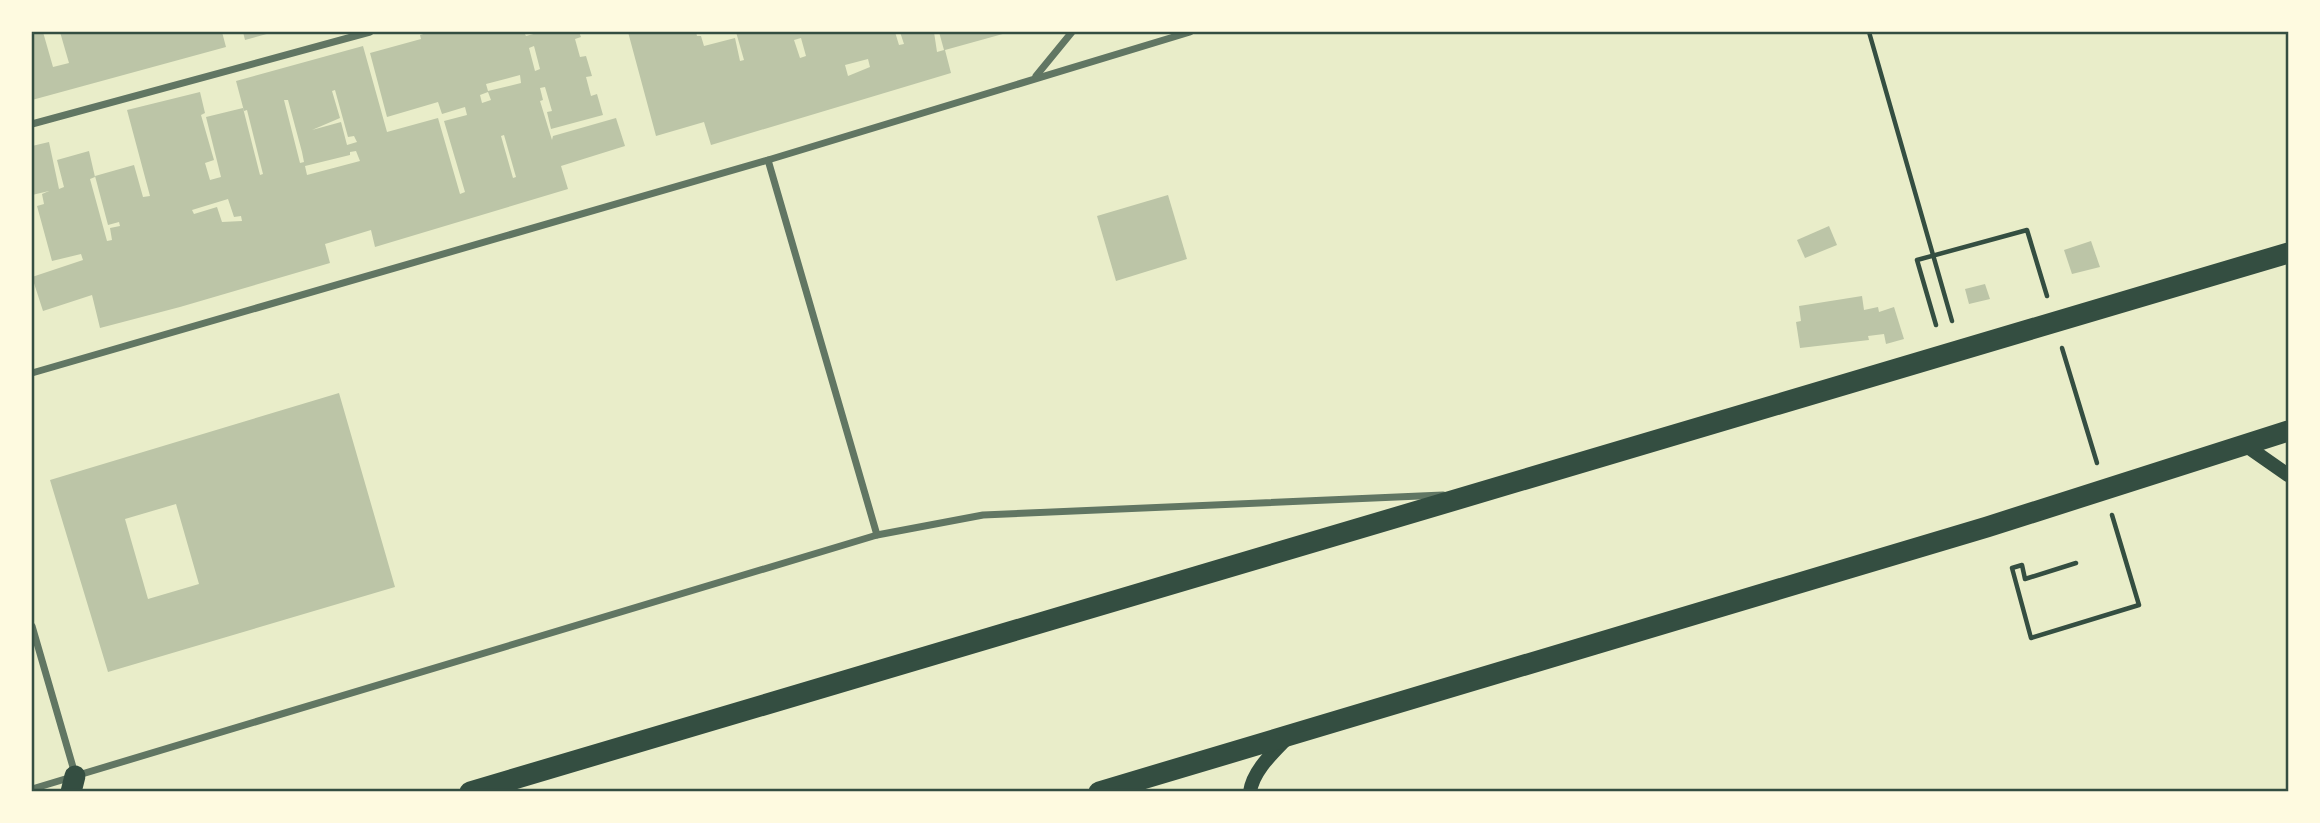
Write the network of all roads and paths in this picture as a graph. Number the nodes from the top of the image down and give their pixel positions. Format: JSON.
{"nodes":[{"id":1,"x":370,"y":32,"type":"edge"},
{"id":2,"x":1072,"y":32,"type":"edge"},
{"id":3,"x":1190,"y":32,"type":"edge"},
{"id":4,"x":1869,"y":32,"type":"edge"},
{"id":5,"x":1035,"y":76,"type":"junction"},
{"id":6,"x":32,"y":124,"type":"edge"},
{"id":7,"x":768,"y":160,"type":"junction"},
{"id":8,"x":2288,"y":253,"type":"edge"},
{"id":9,"x":1933,"y":255,"type":"junction"},
{"id":10,"x":2050,"y":307,"type":"dead end"},
{"id":11,"x":1952,"y":321,"type":"dead end"},
{"id":12,"x":1937,"y":325,"type":"dead end"},
{"id":13,"x":2062,"y":346,"type":"dead end"},
{"id":14,"x":32,"y":373,"type":"edge"},
{"id":15,"x":2288,"y":431,"type":"edge"},
{"id":16,"x":2245,"y":445,"type":"junction"},
{"id":17,"x":2288,"y":475,"type":"edge"},
{"id":18,"x":2100,"y":476,"type":"dead end"},
{"id":19,"x":1471,"y":494,"type":"junction"},
{"id":20,"x":2108,"y":502,"type":"dead end"},
{"id":21,"x":877,"y":535,"type":"junction"},
{"id":22,"x":2076,"y":563,"type":"dead end"},
{"id":23,"x":32,"y":626,"type":"edge"},
{"id":24,"x":1290,"y":735,"type":"junction"},
{"id":25,"x":73,"y":784,"type":"edge"},
{"id":26,"x":32,"y":789,"type":"edge"},
{"id":27,"x":470,"y":792,"type":"edge"},
{"id":28,"x":1099,"y":792,"type":"edge"},
{"id":29,"x":1250,"y":792,"type":"edge"}],
"edges":[{"from":1,"to":6,"type":"street"},
{"from":2,"to":5,"type":"street"},
{"from":3,"to":5,"type":"street"},
{"from":4,"to":9,"type":"path"},
{"from":5,"to":7,"type":"street"},
{"from":7,"to":14,"type":"street"},
{"from":7,"to":21,"type":"street"},
{"from":8,"to":19,"type":"highway"},
{"from":9,"to":10,"type":"path"},
{"from":9,"to":11,"type":"path"},
{"from":9,"to":12,"type":"path"},
{"from":13,"to":18,"type":"path"},
{"from":15,"to":16,"type":"highway"},
{"from":16,"to":17,"type":"main road"},
{"from":16,"to":24,"type":"highway"},
{"from":19,"to":21,"type":"street"},
{"from":19,"to":27,"type":"highway"},
{"from":20,"to":22,"type":"path"},
{"from":21,"to":25,"type":"street"},
{"from":23,"to":25,"type":"street"},
{"from":24,"to":28,"type":"highway"},
{"from":24,"to":29,"type":"main road"},
{"from":25,"to":26,"type":"street"}]}
